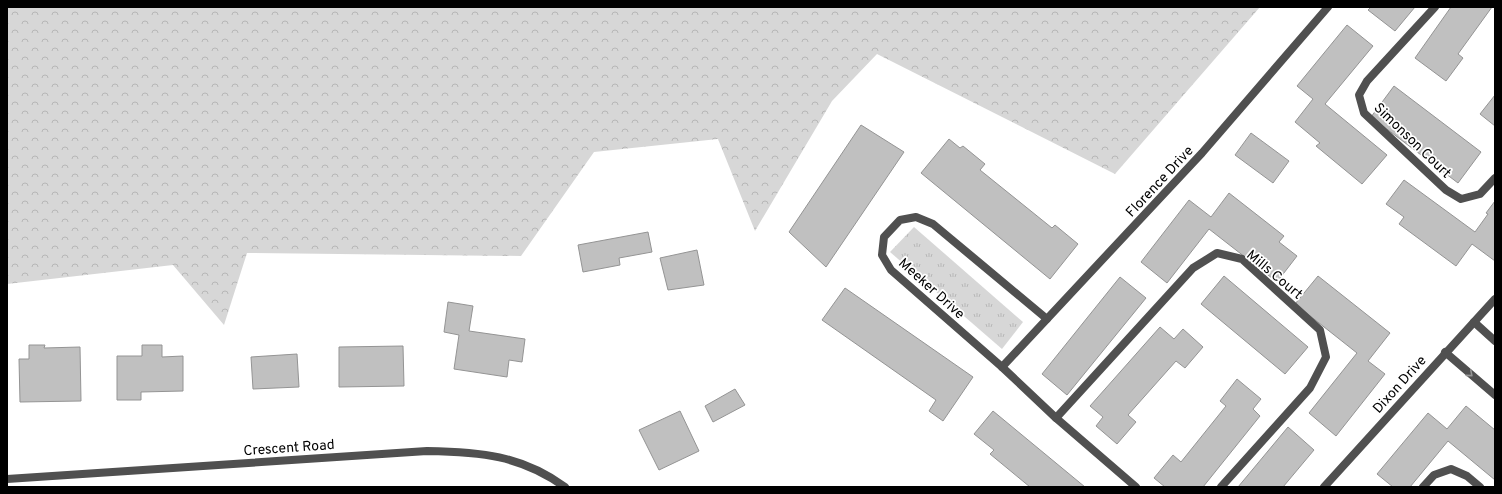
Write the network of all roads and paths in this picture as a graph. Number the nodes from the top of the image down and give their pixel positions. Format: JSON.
{"nodes":[{"id":1,"x":1328,"y":7,"type":"edge"},
{"id":2,"x":1435,"y":7,"type":"edge"},
{"id":3,"x":1495,"y":178,"type":"edge"},
{"id":4,"x":1495,"y":299,"type":"edge"},
{"id":5,"x":1047,"y":319,"type":"junction"},
{"id":6,"x":1474,"y":322,"type":"junction"},
{"id":7,"x":1495,"y":341,"type":"edge"},
{"id":8,"x":1445,"y":352,"type":"junction"},
{"id":9,"x":1002,"y":367,"type":"junction"},
{"id":10,"x":1495,"y":395,"type":"edge"},
{"id":11,"x":1056,"y":418,"type":"junction"},
{"id":12,"x":7,"y":479,"type":"edge"},
{"id":13,"x":565,"y":487,"type":"edge"},
{"id":14,"x":1136,"y":487,"type":"edge"},
{"id":15,"x":1221,"y":487,"type":"edge"},
{"id":16,"x":1324,"y":487,"type":"edge"},
{"id":17,"x":1423,"y":487,"type":"edge"},
{"id":18,"x":1480,"y":487,"type":"edge"}],
"edges":[{"from":1,"to":5,"type":"street","name":"Florence Drive"},
{"from":2,"to":3,"type":"street","name":"Simonson Court"},
{"from":4,"to":6,"type":"street","name":"Dixon Drive"},
{"from":5,"to":9,"type":"street","name":"Florence Drive"},
{"from":5,"to":9,"type":"street","name":"Meeker Drive"},
{"from":6,"to":7,"type":"street"},
{"from":6,"to":8,"type":"street","name":"Dixon Drive"},
{"from":8,"to":10,"type":"street","one_way":true},
{"from":8,"to":16,"type":"street","name":"Dixon Drive"},
{"from":9,"to":11,"type":"street","name":"Meeker Drive"},
{"from":11,"to":14,"type":"street","name":"Meeker Drive"},
{"from":11,"to":15,"type":"street","name":"Mills Court"},
{"from":12,"to":13,"type":"street","name":"Crescent Road"},
{"from":17,"to":18,"type":"street"}]}
